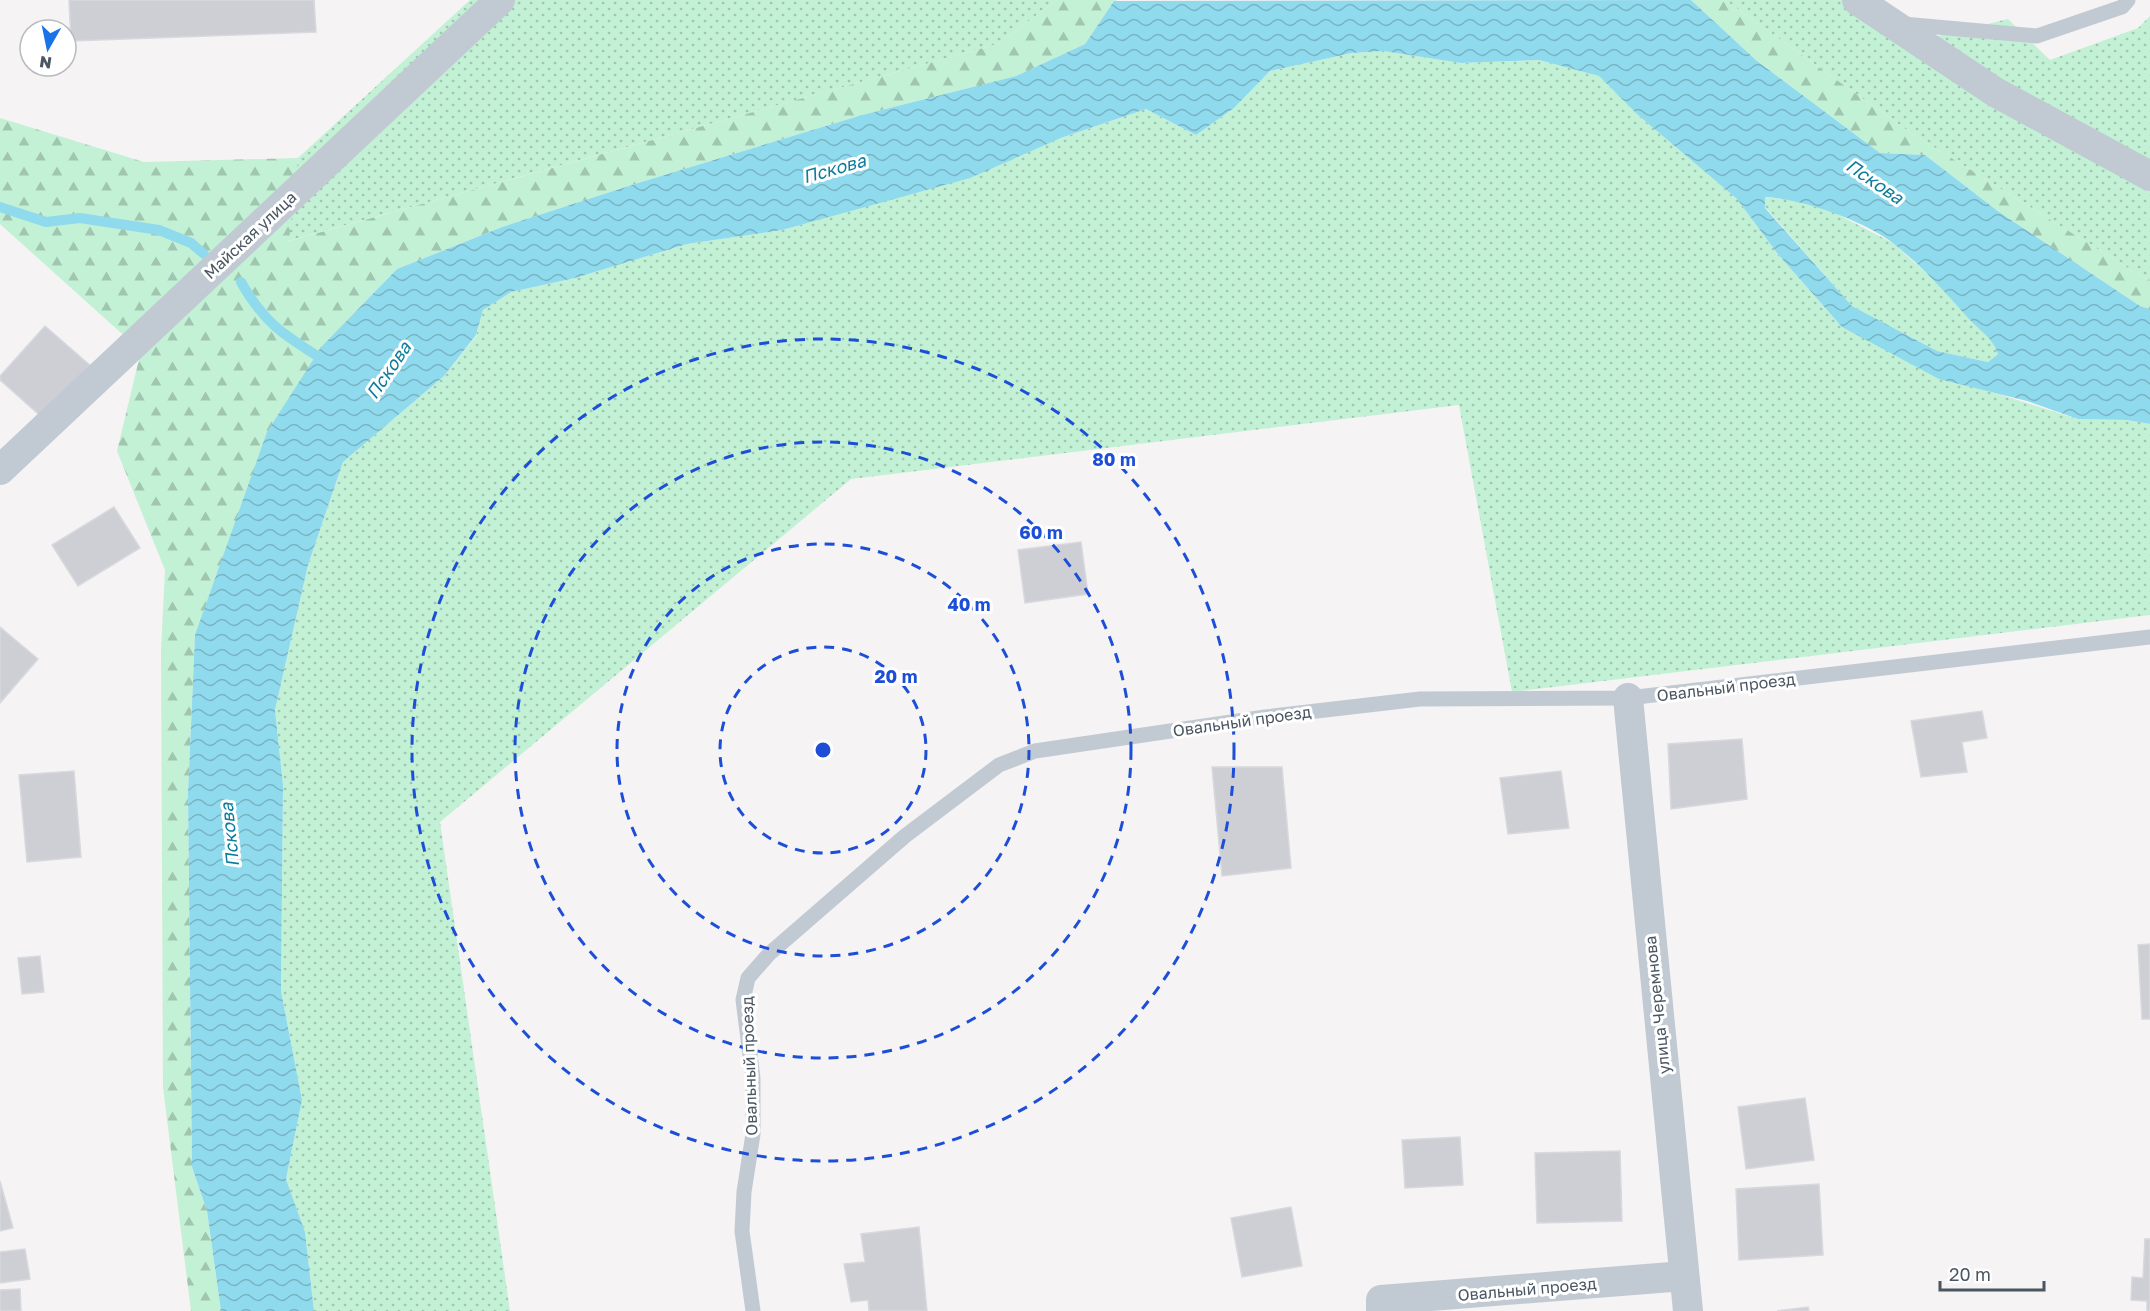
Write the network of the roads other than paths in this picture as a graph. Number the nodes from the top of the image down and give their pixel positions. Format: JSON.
{"nodes":[{"id":1,"x":500,"y":0,"type":"edge"},
{"id":2,"x":1857,"y":0,"type":"edge"},
{"id":3,"x":2128,"y":0,"type":"edge"},
{"id":4,"x":1892,"y":23,"type":"junction"},
{"id":5,"x":2150,"y":176,"type":"edge"},
{"id":6,"x":0,"y":470,"type":"edge"},
{"id":7,"x":2150,"y":637,"type":"edge"},
{"id":8,"x":1628,"y":698,"type":"junction"},
{"id":9,"x":1684,"y":1276,"type":"junction"},
{"id":10,"x":753,"y":1311,"type":"edge"},
{"id":11,"x":1381,"y":1311,"type":"edge"},
{"id":12,"x":1688,"y":1311,"type":"edge"}],
"edges":[{"from":1,"to":6,"type":"street","name":"Майская улица"},
{"from":2,"to":4,"type":"street"},
{"from":3,"to":4,"type":"lane"},
{"from":4,"to":5,"type":"street"},
{"from":7,"to":8,"type":"lane","name":"Овальный проезд"},
{"from":8,"to":9,"type":"street","name":"улица Черемнова"},
{"from":8,"to":10,"type":"lane","name":"Овальный проезд"},
{"from":9,"to":11,"type":"street","name":"Овальный проезд"},
{"from":9,"to":12,"type":"street","name":"улица Черемнова"}]}
